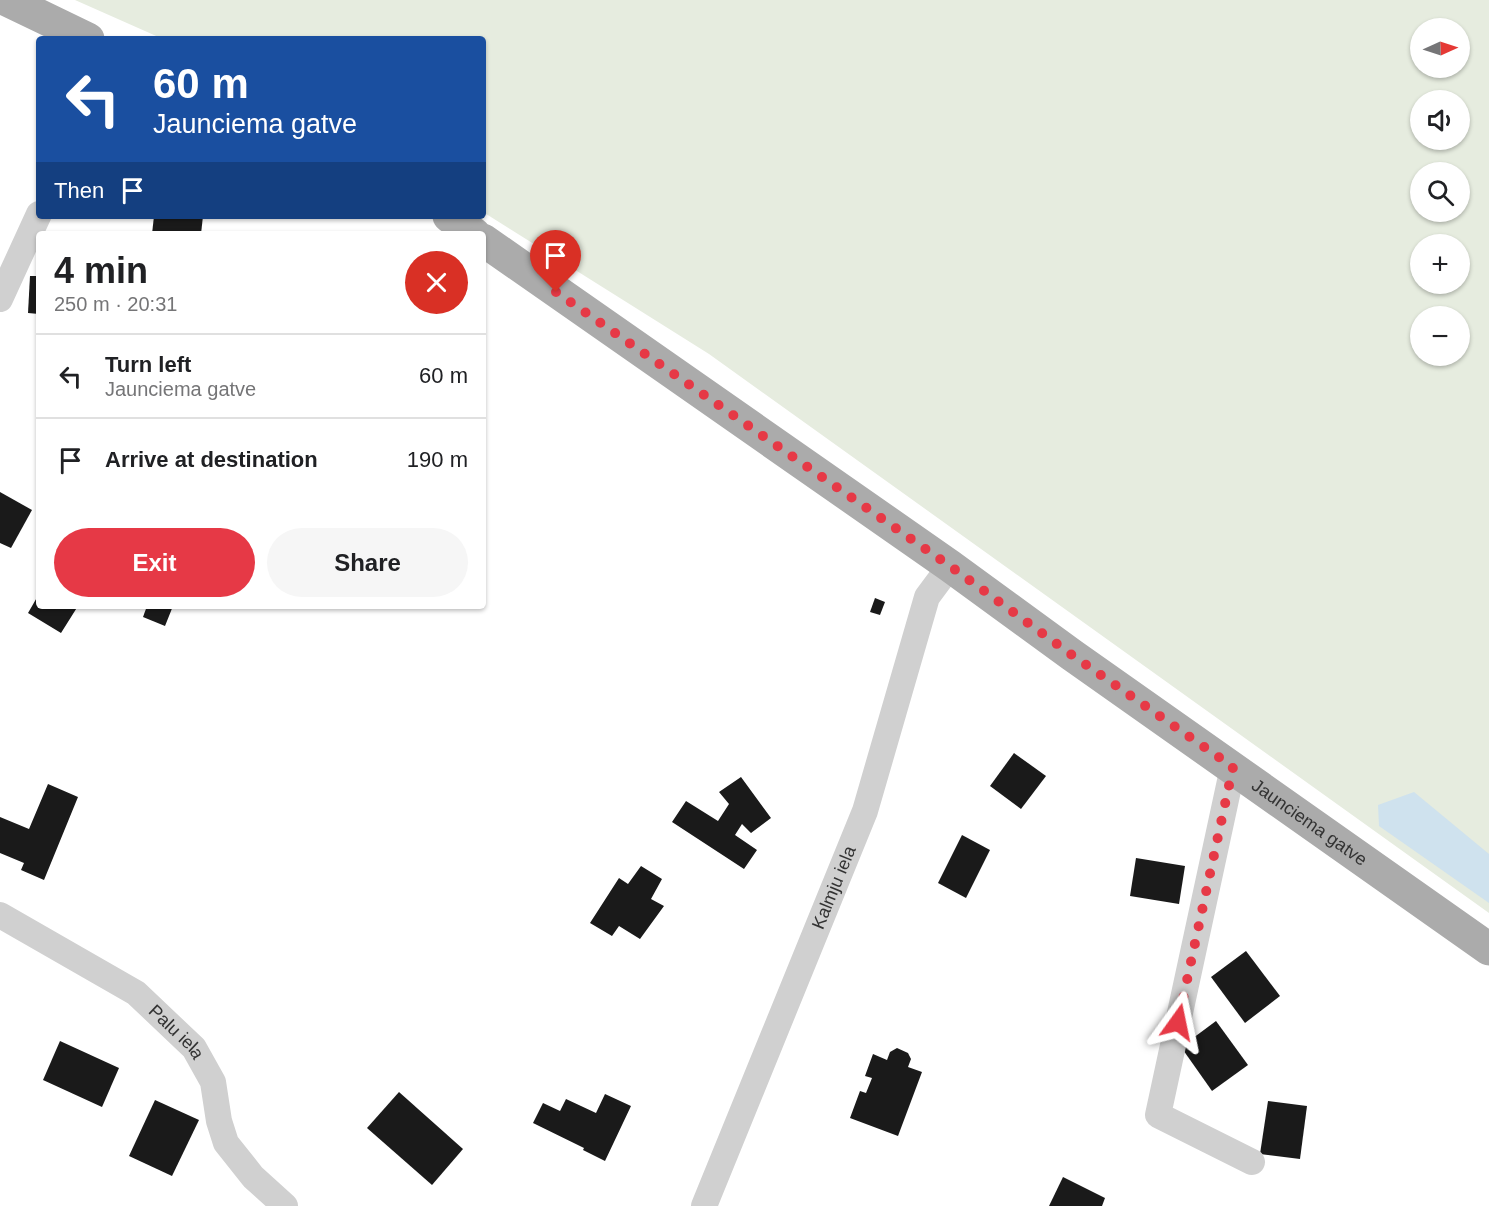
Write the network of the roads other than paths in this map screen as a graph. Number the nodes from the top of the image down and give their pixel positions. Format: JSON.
{"nodes":[{"id":1,"x":7,"y":0,"type":"edge"},
{"id":2,"x":82,"y":36,"type":"edge"},
{"id":3,"x":37,"y":219,"type":"edge"},
{"id":4,"x":453,"y":219,"type":"edge"},
{"id":5,"x":470,"y":231,"type":"edge"},
{"id":6,"x":486,"y":242,"type":"edge"},
{"id":7,"x":0,"y":299,"type":"edge"},
{"id":8,"x":950,"y":566,"type":"junction"},
{"id":9,"x":1233,"y":767,"type":"junction"},
{"id":10,"x":0,"y":915,"type":"edge"},
{"id":11,"x":1489,"y":949,"type":"edge"},
{"id":12,"x":1251,"y":1162,"type":"dead end"},
{"id":13,"x":285,"y":1206,"type":"edge"},
{"id":14,"x":704,"y":1206,"type":"edge"}],
"edges":[{"from":1,"to":2,"type":"main road"},
{"from":3,"to":7,"type":"street"},
{"from":4,"to":5,"type":"main road"},
{"from":6,"to":8,"type":"main road","name":"Jaunciema gatve"},
{"from":8,"to":9,"type":"main road","name":"Jaunciema gatve"},
{"from":8,"to":14,"type":"street","name":"Kalmju iela"},
{"from":9,"to":11,"type":"main road","name":"Jaunciema gatve"},
{"from":9,"to":12,"type":"street"},
{"from":10,"to":13,"type":"street","name":"Palu iela"}]}
